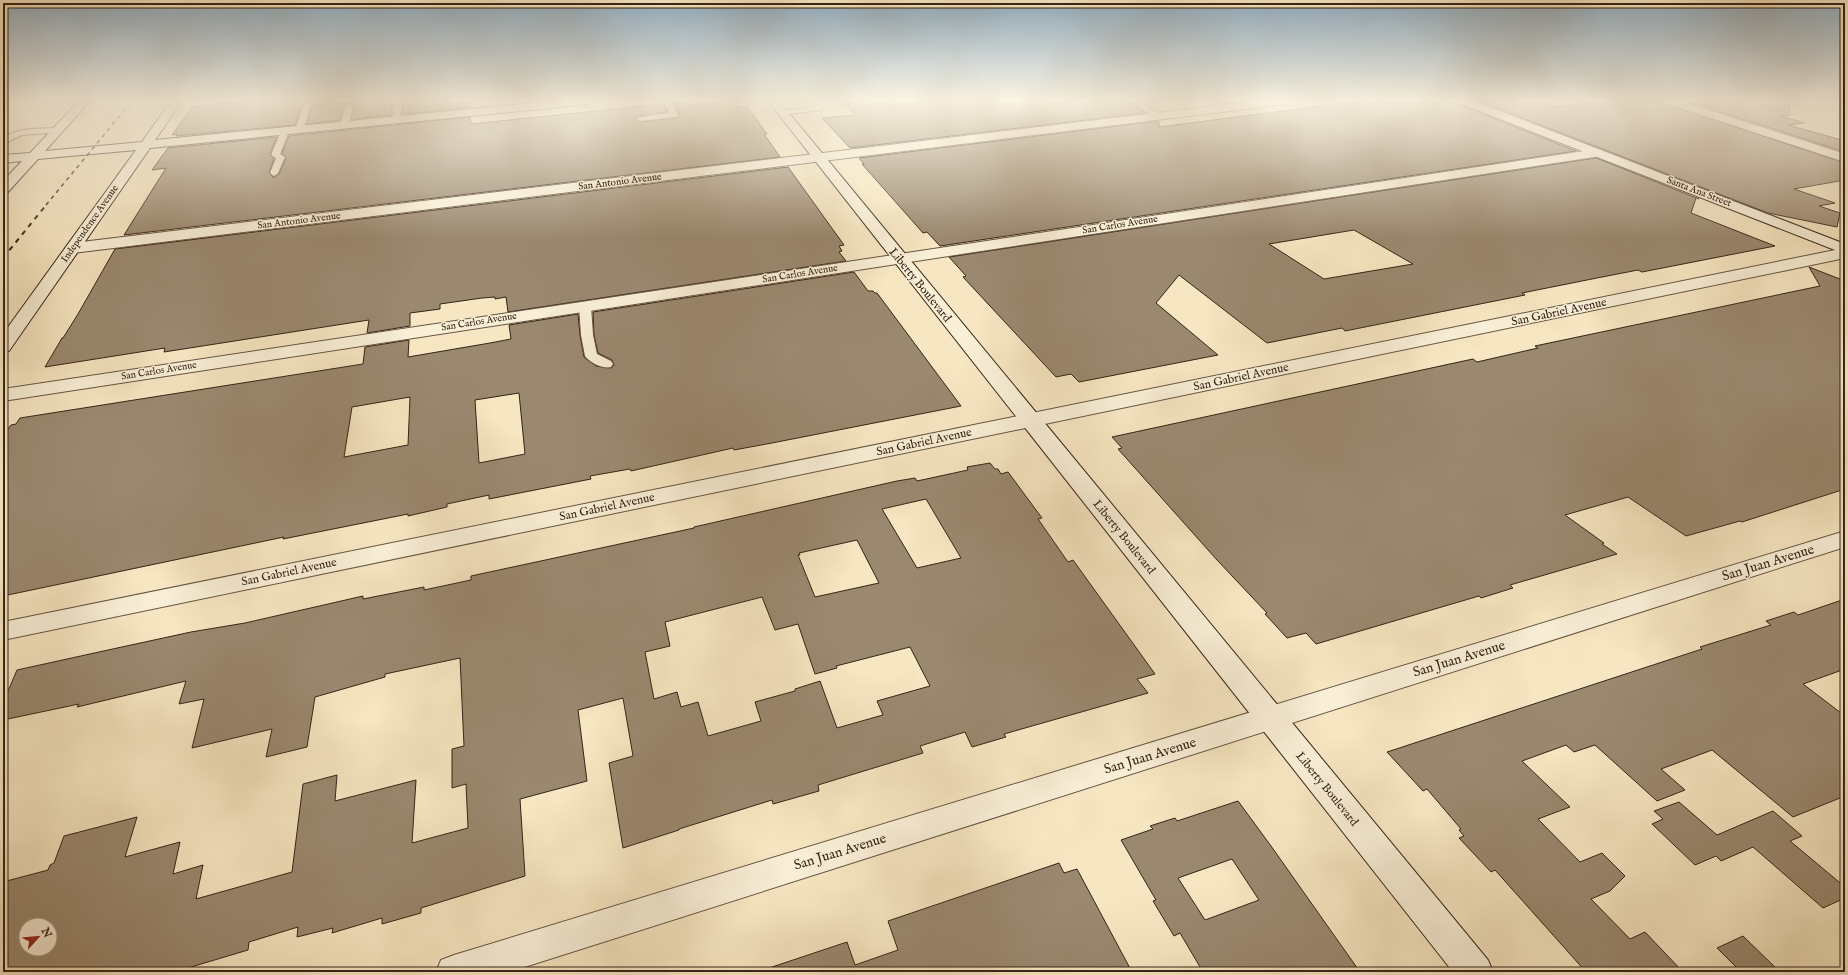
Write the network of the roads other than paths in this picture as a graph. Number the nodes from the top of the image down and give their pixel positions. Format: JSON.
{"nodes":[{"id":1,"x":43,"y":146,"type":"edge"},
{"id":2,"x":131,"y":146,"type":"edge"},
{"id":3,"x":145,"y":146,"type":"edge"},
{"id":4,"x":279,"y":146,"type":"edge"},
{"id":5,"x":808,"y":146,"type":"edge"},
{"id":6,"x":913,"y":146,"type":"edge"},
{"id":7,"x":1579,"y":146,"type":"edge"},
{"id":8,"x":1809,"y":146,"type":"edge"},
{"id":9,"x":1596,"y":153,"type":"junction"},
{"id":10,"x":34,"y":156,"type":"junction"},
{"id":11,"x":817,"y":158,"type":"junction"},
{"id":12,"x":1845,"y":158,"type":"edge"},
{"id":13,"x":3,"y":159,"type":"edge"},
{"id":14,"x":274,"y":173,"type":"dead end"},
{"id":15,"x":3,"y":189,"type":"edge"},
{"id":16,"x":73,"y":248,"type":"junction"},
{"id":17,"x":1845,"y":249,"type":"edge"},
{"id":18,"x":1845,"y":253,"type":"edge"},
{"id":19,"x":900,"y":259,"type":"junction"},
{"id":20,"x":585,"y":306,"type":"junction"},
{"id":21,"x":3,"y":347,"type":"edge"},
{"id":22,"x":607,"y":364,"type":"dead end"},
{"id":23,"x":3,"y":395,"type":"edge"},
{"id":24,"x":1030,"y":421,"type":"junction"},
{"id":25,"x":1845,"y":539,"type":"edge"},
{"id":26,"x":3,"y":631,"type":"edge"},
{"id":27,"x":1270,"y":718,"type":"junction"},
{"id":28,"x":454,"y":972,"type":"edge"},
{"id":29,"x":1475,"y":972,"type":"edge"}],
"edges":[{"from":1,"to":10,"type":"street"},
{"from":2,"to":10,"type":"street"},
{"from":3,"to":16,"type":"street","name":"Independence Avenue"},
{"from":4,"to":14,"type":"lane"},
{"from":5,"to":11,"type":"street","name":"Liberty Boulevard"},
{"from":6,"to":11,"type":"street","name":"San Antonio Avenue"},
{"from":7,"to":9,"type":"street","name":"Santa Ana Street"},
{"from":8,"to":12,"type":"street"},
{"from":9,"to":17,"type":"street","name":"Santa Ana Street"},
{"from":9,"to":19,"type":"street","name":"San Carlos Avenue"},
{"from":10,"to":13,"type":"street"},
{"from":10,"to":15,"type":"street"},
{"from":11,"to":16,"type":"street","name":"San Antonio Avenue"},
{"from":11,"to":19,"type":"street","name":"Liberty Boulevard"},
{"from":16,"to":21,"type":"street","name":"Independence Avenue"},
{"from":18,"to":24,"type":"street","name":"San Gabriel Avenue"},
{"from":19,"to":20,"type":"street","name":"San Carlos Avenue"},
{"from":19,"to":24,"type":"street","name":"Liberty Boulevard"},
{"from":20,"to":22,"type":"lane"},
{"from":20,"to":23,"type":"street","name":"San Carlos Avenue"},
{"from":24,"to":26,"type":"street","name":"San Gabriel Avenue"},
{"from":24,"to":27,"type":"street","name":"Liberty Boulevard"},
{"from":25,"to":27,"type":"street","name":"San Juan Avenue"},
{"from":27,"to":28,"type":"street","name":"San Juan Avenue"},
{"from":27,"to":29,"type":"street","name":"Liberty Boulevard"}]}
